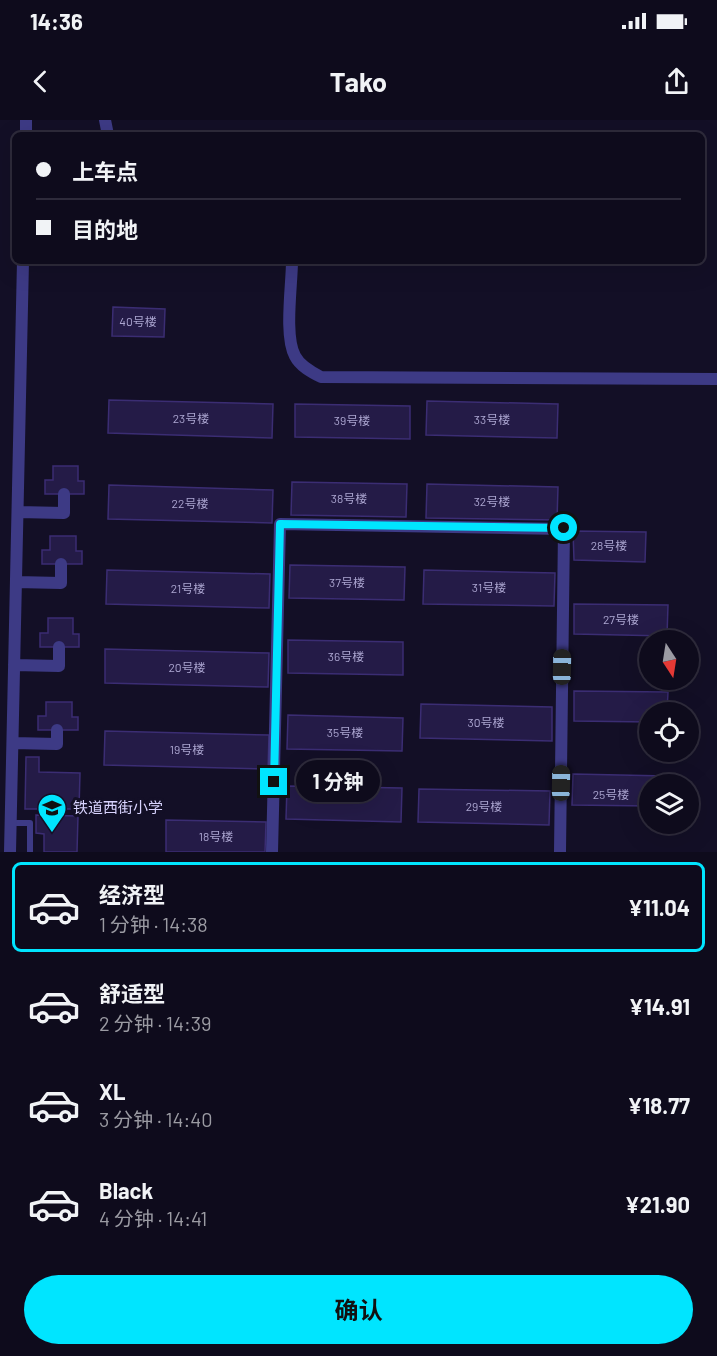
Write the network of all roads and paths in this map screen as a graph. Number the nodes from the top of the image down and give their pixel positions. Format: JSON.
{"nodes":[{"id":1,"x":23,"y":264,"type":"edge"},
{"id":2,"x":292,"y":264,"type":"edge"},
{"id":3,"x":717,"y":379,"type":"edge"},
{"id":4,"x":64,"y":494,"type":"dead end"},
{"id":5,"x":18,"y":512,"type":"junction"},
{"id":6,"x":62,"y":564,"type":"dead end"},
{"id":7,"x":16,"y":582,"type":"junction"},
{"id":8,"x":59,"y":646,"type":"dead end"},
{"id":9,"x":14,"y":665,"type":"junction"},
{"id":10,"x":57,"y":730,"type":"dead end"},
{"id":11,"x":13,"y":743,"type":"junction"},
{"id":12,"x":10,"y":823,"type":"junction"},
{"id":13,"x":9,"y":852,"type":"edge"},
{"id":14,"x":30,"y":852,"type":"edge"},
{"id":15,"x":272,"y":852,"type":"edge"},
{"id":16,"x":560,"y":852,"type":"edge"}],
"edges":[{"from":1,"to":5,"type":"street"},
{"from":2,"to":3,"type":"street"},
{"from":4,"to":5,"type":"street"},
{"from":5,"to":7,"type":"street"},
{"from":6,"to":7,"type":"street"},
{"from":7,"to":9,"type":"street"},
{"from":8,"to":9,"type":"street"},
{"from":9,"to":11,"type":"street"},
{"from":10,"to":11,"type":"street"},
{"from":11,"to":12,"type":"street"},
{"from":12,"to":13,"type":"street"},
{"from":12,"to":14,"type":"lane"},
{"from":15,"to":16,"type":"street"}]}
